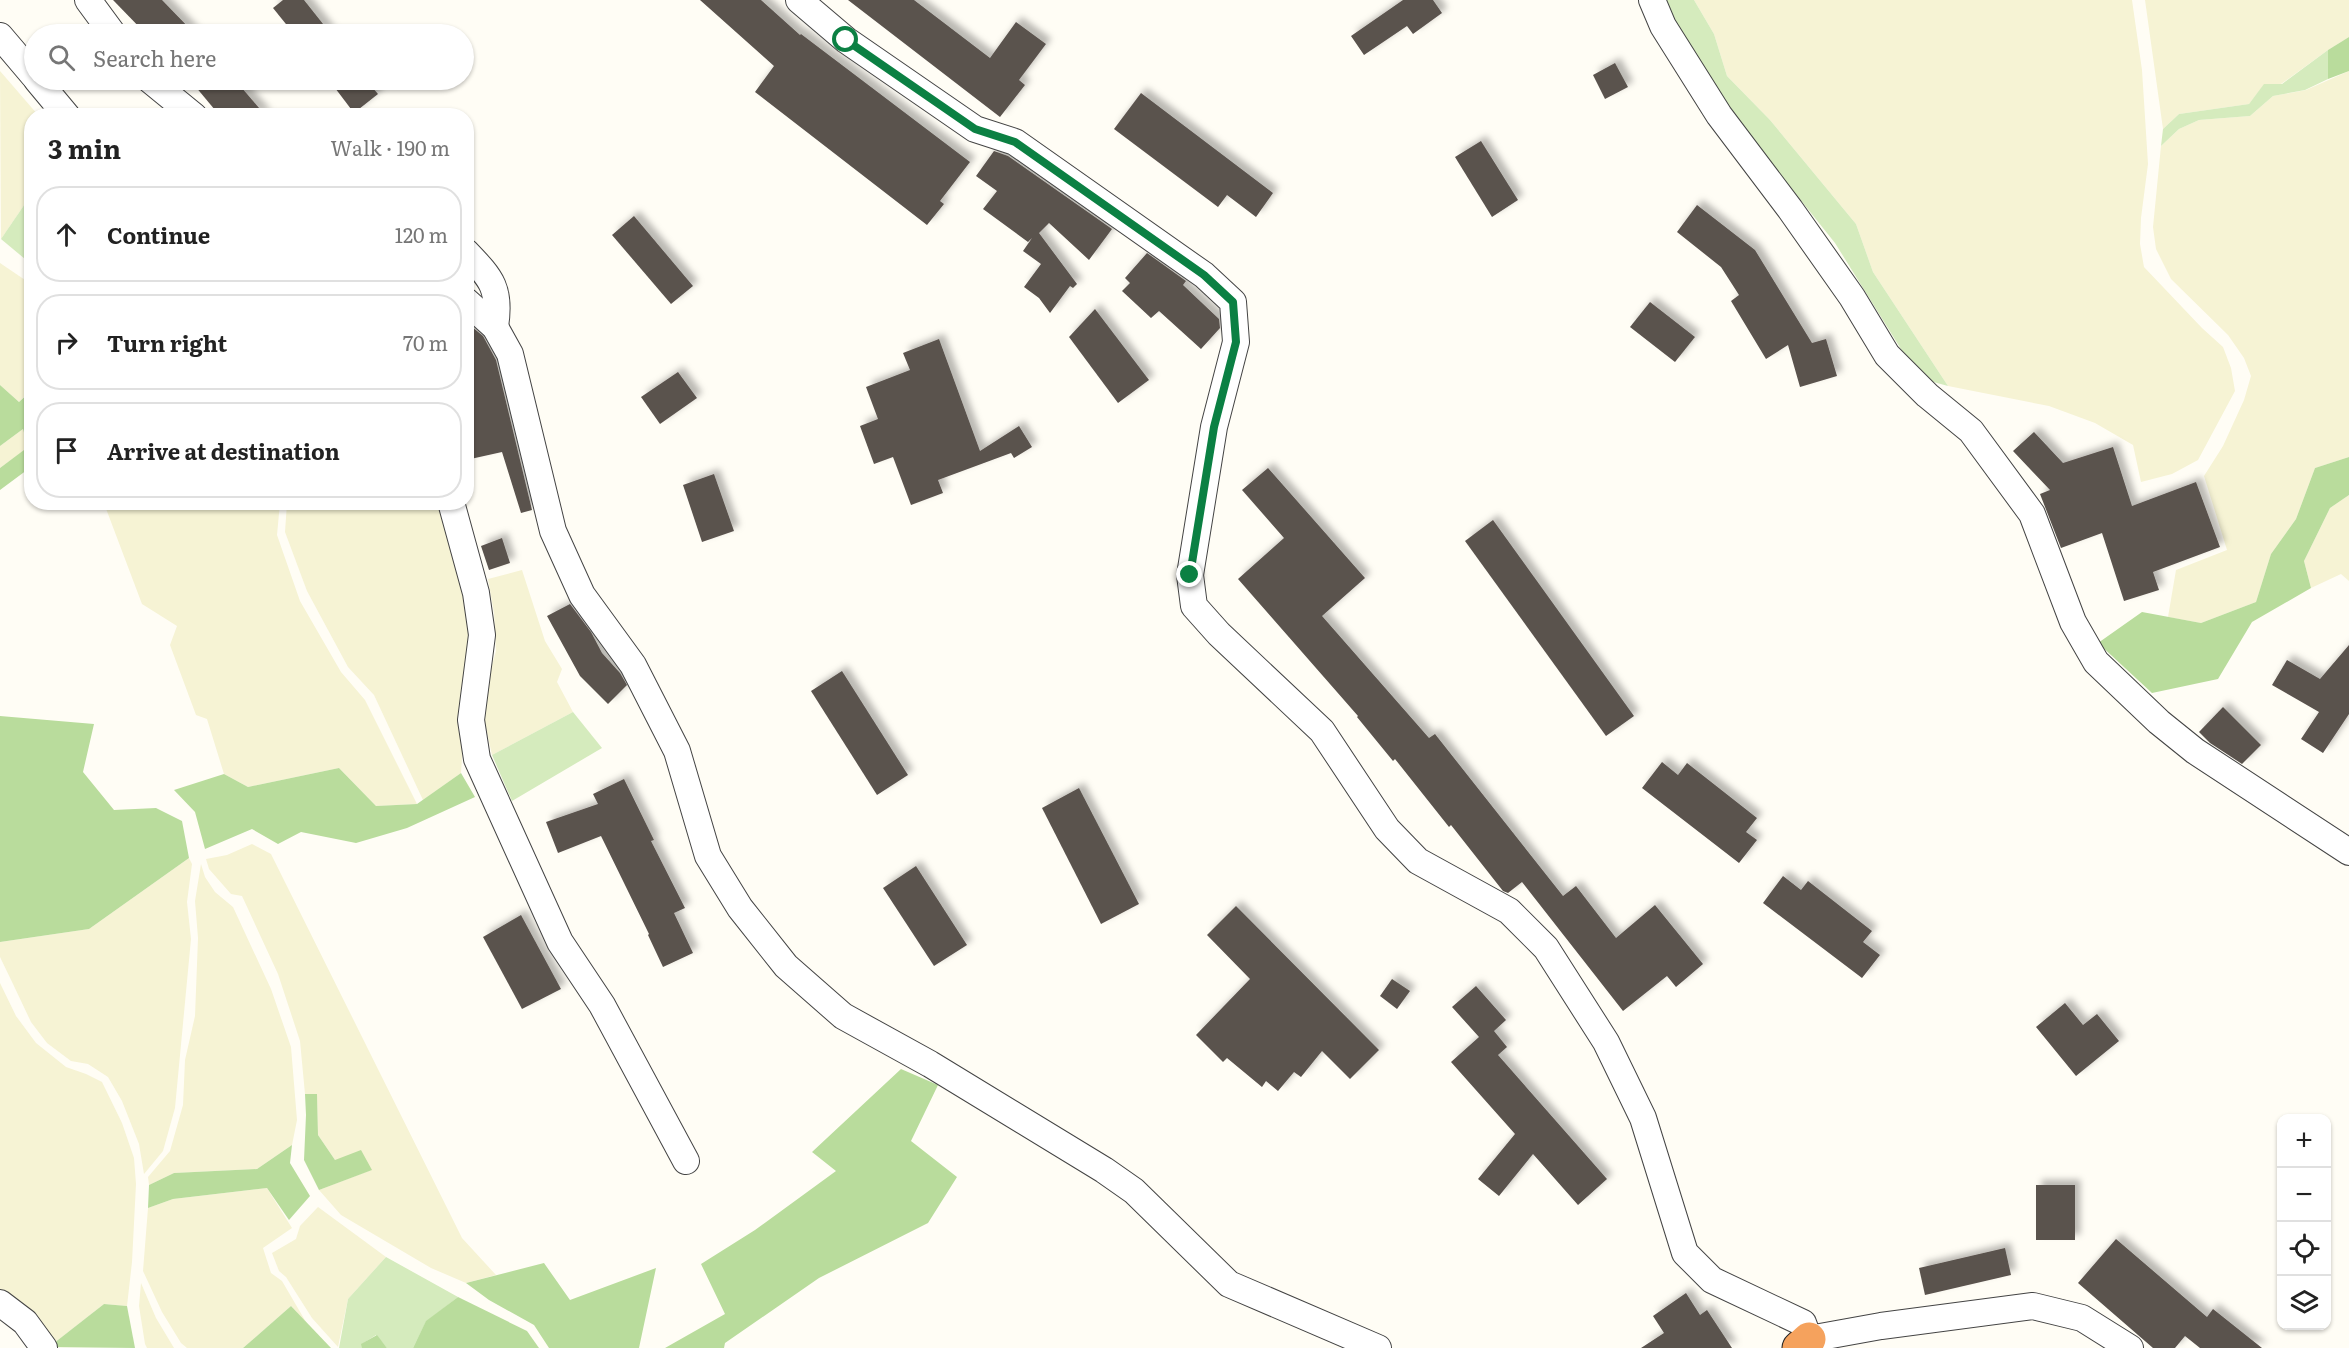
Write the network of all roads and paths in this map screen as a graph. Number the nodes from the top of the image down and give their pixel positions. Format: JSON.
{"nodes":[{"id":1,"x":88,"y":0,"type":"edge"},
{"id":2,"x":799,"y":0,"type":"edge"},
{"id":3,"x":1652,"y":0,"type":"edge"},
{"id":4,"x":106,"y":24,"type":"edge"},
{"id":5,"x":0,"y":36,"type":"edge"},
{"id":6,"x":24,"y":64,"type":"edge"},
{"id":7,"x":46,"y":90,"type":"edge"},
{"id":8,"x":162,"y":90,"type":"edge"},
{"id":9,"x":60,"y":108,"type":"edge"},
{"id":10,"x":184,"y":108,"type":"edge"},
{"id":11,"x":474,"y":261,"type":"edge"},
{"id":12,"x":474,"y":308,"type":"edge"},
{"id":13,"x":495,"y":327,"type":"junction"},
{"id":14,"x":453,"y":510,"type":"edge"},
{"id":15,"x":2349,"y":852,"type":"edge"},
{"id":16,"x":686,"y":1161,"type":"dead end"},
{"id":17,"x":0,"y":1303,"type":"edge"},
{"id":18,"x":1804,"y":1343,"type":"edge"},
{"id":19,"x":44,"y":1348,"type":"edge"},
{"id":20,"x":1378,"y":1348,"type":"edge"},
{"id":21,"x":2130,"y":1348,"type":"edge"}],
"edges":[{"from":1,"to":4,"type":"street"},
{"from":2,"to":18,"type":"street"},
{"from":3,"to":15,"type":"street"},
{"from":5,"to":6,"type":"street"},
{"from":7,"to":9,"type":"street"},
{"from":8,"to":10,"type":"street"},
{"from":11,"to":13,"type":"street"},
{"from":12,"to":13,"type":"street"},
{"from":13,"to":20,"type":"street"},
{"from":14,"to":16,"type":"street"},
{"from":17,"to":19,"type":"street"},
{"from":18,"to":21,"type":"street"}]}
